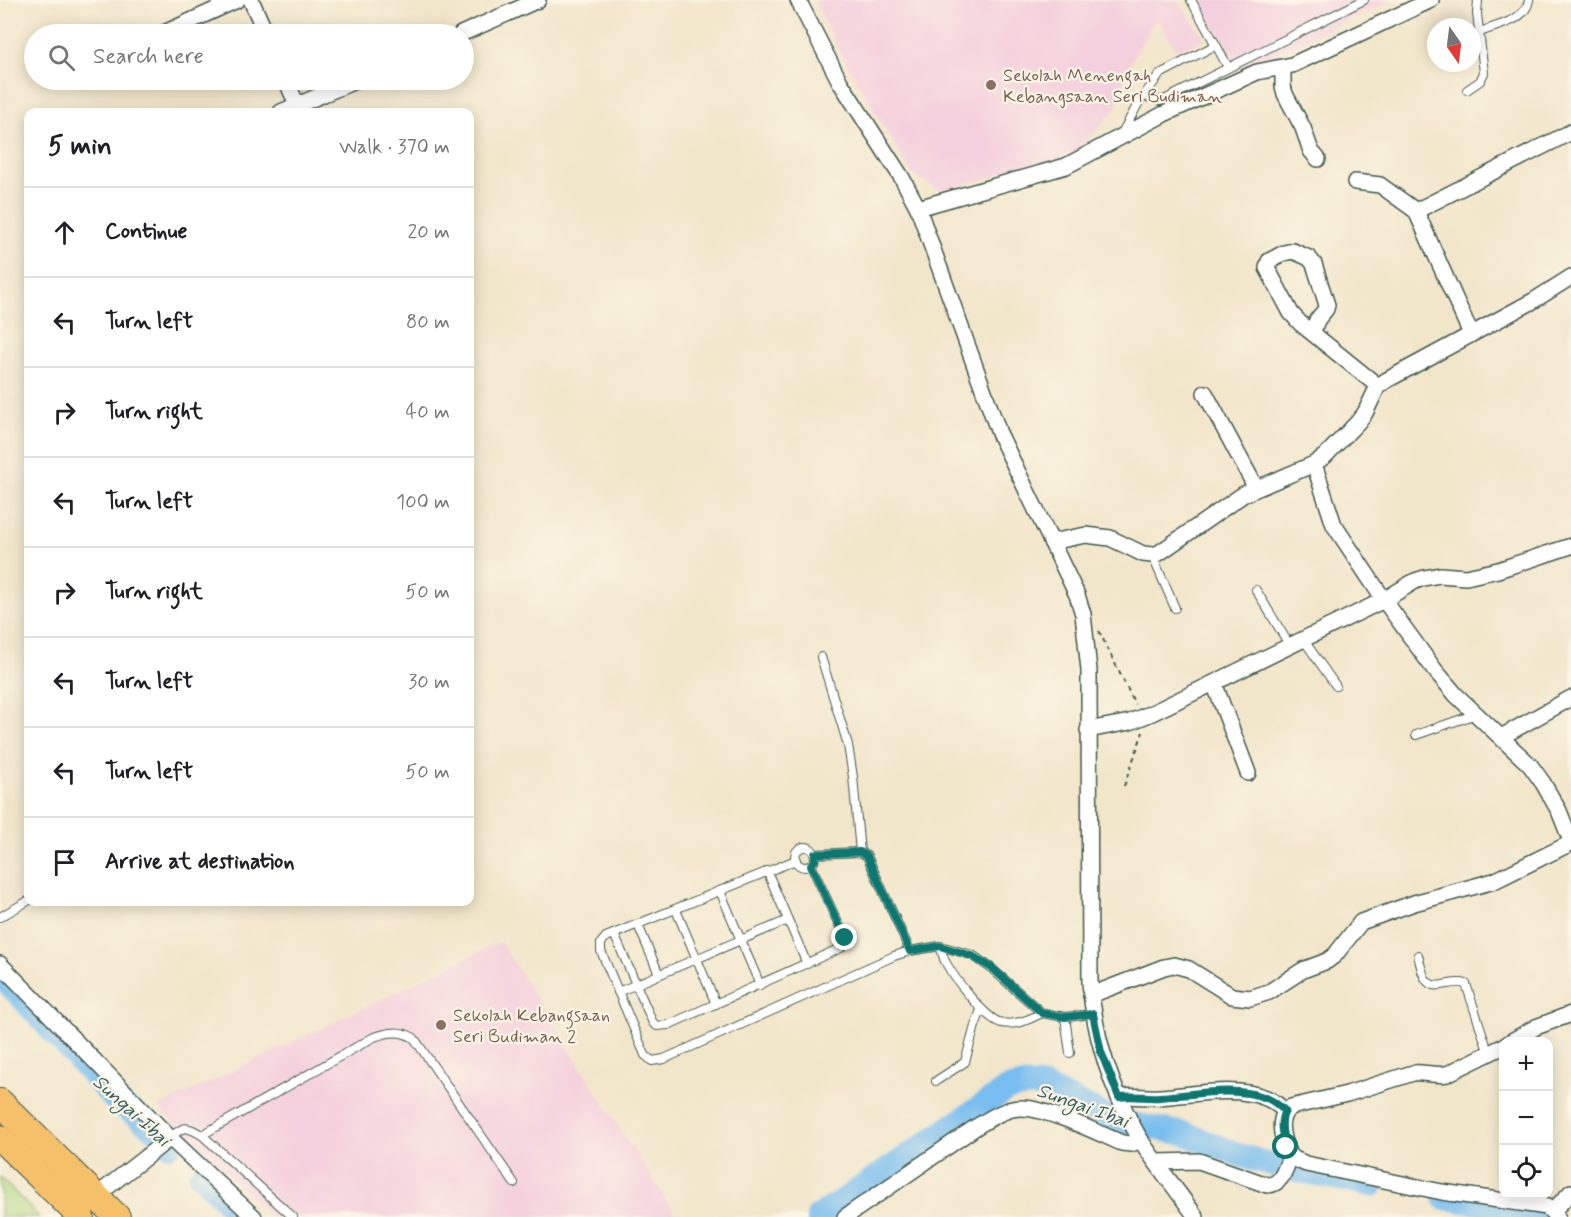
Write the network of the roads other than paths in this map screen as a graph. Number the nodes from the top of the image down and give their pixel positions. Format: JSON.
{"nodes":[{"id":1,"x":237,"y":0,"type":"edge"},
{"id":2,"x":251,"y":0,"type":"edge"},
{"id":3,"x":538,"y":0,"type":"edge"},
{"id":4,"x":798,"y":0,"type":"edge"},
{"id":5,"x":1191,"y":0,"type":"edge"},
{"id":6,"x":1364,"y":0,"type":"edge"},
{"id":7,"x":1431,"y":0,"type":"edge"},
{"id":8,"x":1478,"y":0,"type":"edge"},
{"id":9,"x":1529,"y":0,"type":"edge"},
{"id":10,"x":1479,"y":18,"type":"edge"},
{"id":11,"x":184,"y":24,"type":"edge"},
{"id":12,"x":262,"y":24,"type":"edge"},
{"id":13,"x":474,"y":28,"type":"edge"},
{"id":14,"x":1481,"y":32,"type":"edge"},
{"id":15,"x":1481,"y":42,"type":"edge"},
{"id":16,"x":1216,"y":45,"type":"junction"},
{"id":17,"x":1228,"y":68,"type":"junction"},
{"id":18,"x":1283,"y":68,"type":"junction"},
{"id":19,"x":290,"y":90,"type":"edge"},
{"id":20,"x":333,"y":90,"type":"edge"},
{"id":21,"x":1467,"y":90,"type":"dead end"},
{"id":22,"x":1144,"y":96,"type":"junction"},
{"id":23,"x":297,"y":105,"type":"junction"},
{"id":24,"x":290,"y":108,"type":"edge"},
{"id":25,"x":1162,"y":108,"type":"junction"},
{"id":26,"x":1571,"y":132,"type":"edge"},
{"id":27,"x":1120,"y":136,"type":"junction"},
{"id":28,"x":1318,"y":159,"type":"dead end"},
{"id":29,"x":1354,"y":182,"type":"dead end"},
{"id":30,"x":918,"y":208,"type":"junction"},
{"id":31,"x":1416,"y":211,"type":"junction"},
{"id":32,"x":1571,"y":277,"type":"edge"},
{"id":33,"x":1313,"y":332,"type":"junction"},
{"id":34,"x":1471,"y":334,"type":"junction"},
{"id":35,"x":1378,"y":386,"type":"junction"},
{"id":36,"x":1205,"y":393,"type":"dead end"},
{"id":37,"x":1314,"y":464,"type":"junction"},
{"id":38,"x":1256,"y":488,"type":"junction"},
{"id":39,"x":1051,"y":542,"type":"junction"},
{"id":40,"x":1571,"y":546,"type":"edge"},
{"id":41,"x":1152,"y":555,"type":"junction"},
{"id":42,"x":1256,"y":590,"type":"dead end"},
{"id":43,"x":1384,"y":600,"type":"junction"},
{"id":44,"x":1175,"y":608,"type":"dead end"},
{"id":45,"x":1296,"y":642,"type":"junction"},
{"id":46,"x":821,"y":657,"type":"dead end"},
{"id":47,"x":1214,"y":683,"type":"junction"},
{"id":48,"x":1336,"y":686,"type":"dead end"},
{"id":49,"x":1571,"y":698,"type":"edge"},
{"id":50,"x":1476,"y":714,"type":"junction"},
{"id":51,"x":1088,"y":730,"type":"junction"},
{"id":52,"x":1416,"y":735,"type":"dead end"},
{"id":53,"x":1501,"y":737,"type":"junction"},
{"id":54,"x":1248,"y":773,"type":"dead end"},
{"id":55,"x":1571,"y":842,"type":"edge"},
{"id":56,"x":860,"y":852,"type":"junction"},
{"id":57,"x":815,"y":854,"type":"junction"},
{"id":58,"x":796,"y":860,"type":"junction"},
{"id":59,"x":811,"y":865,"type":"junction"},
{"id":60,"x":767,"y":871,"type":"junction"},
{"id":61,"x":720,"y":891,"type":"junction"},
{"id":62,"x":24,"y":903,"type":"edge"},
{"id":63,"x":676,"y":910,"type":"junction"},
{"id":64,"x":0,"y":916,"type":"edge"},
{"id":65,"x":788,"y":920,"type":"junction"},
{"id":66,"x":638,"y":924,"type":"junction"},
{"id":67,"x":614,"y":934,"type":"junction"},
{"id":68,"x":741,"y":940,"type":"junction"},
{"id":69,"x":940,"y":946,"type":"junction"},
{"id":70,"x":910,"y":951,"type":"junction"},
{"id":71,"x":1418,"y":955,"type":"dead end"},
{"id":72,"x":696,"y":958,"type":"junction"},
{"id":73,"x":0,"y":964,"type":"edge"},
{"id":74,"x":807,"y":964,"type":"junction"},
{"id":75,"x":659,"y":974,"type":"junction"},
{"id":76,"x":635,"y":984,"type":"junction"},
{"id":77,"x":760,"y":985,"type":"junction"},
{"id":78,"x":618,"y":992,"type":"junction"},
{"id":79,"x":1091,"y":995,"type":"junction"},
{"id":80,"x":716,"y":1004,"type":"junction"},
{"id":81,"x":981,"y":1010,"type":"junction"},
{"id":82,"x":1042,"y":1013,"type":"junction"},
{"id":83,"x":1093,"y":1014,"type":"junction"},
{"id":84,"x":1571,"y":1014,"type":"edge"},
{"id":85,"x":1065,"y":1017,"type":"junction"},
{"id":86,"x":1517,"y":1037,"type":"edge"},
{"id":87,"x":1499,"y":1048,"type":"edge"},
{"id":88,"x":1070,"y":1053,"type":"dead end"},
{"id":89,"x":1489,"y":1054,"type":"junction"},
{"id":90,"x":936,"y":1081,"type":"dead end"},
{"id":91,"x":1119,"y":1097,"type":"junction"},
{"id":92,"x":4,"y":1111,"type":"edge"},
{"id":93,"x":1285,"y":1111,"type":"junction"},
{"id":94,"x":202,"y":1135,"type":"junction"},
{"id":95,"x":0,"y":1138,"type":"edge"},
{"id":96,"x":170,"y":1138,"type":"junction"},
{"id":97,"x":1141,"y":1140,"type":"junction"},
{"id":98,"x":1290,"y":1157,"type":"junction"},
{"id":99,"x":1157,"y":1162,"type":"junction"},
{"id":100,"x":514,"y":1183,"type":"dead end"},
{"id":101,"x":1571,"y":1192,"type":"edge"},
{"id":102,"x":96,"y":1196,"type":"junction"},
{"id":103,"x":1555,"y":1214,"type":"edge"},
{"id":104,"x":81,"y":1217,"type":"edge"},
{"id":105,"x":117,"y":1217,"type":"edge"},
{"id":106,"x":254,"y":1217,"type":"edge"},
{"id":107,"x":293,"y":1217,"type":"edge"},
{"id":108,"x":845,"y":1217,"type":"edge"},
{"id":109,"x":1196,"y":1217,"type":"edge"}],
"edges":[{"from":1,"to":11,"type":"street"},
{"from":2,"to":12,"type":"street"},
{"from":3,"to":13,"type":"street"},
{"from":4,"to":30,"type":"street"},
{"from":5,"to":16,"type":"lane"},
{"from":6,"to":17,"type":"lane"},
{"from":7,"to":18,"type":"street"},
{"from":8,"to":10,"type":"lane"},
{"from":9,"to":14,"type":"lane"},
{"from":15,"to":21,"type":"lane"},
{"from":16,"to":17,"type":"lane"},
{"from":16,"to":22,"type":"lane"},
{"from":17,"to":25,"type":"lane"},
{"from":18,"to":25,"type":"street"},
{"from":18,"to":28,"type":"street"},
{"from":19,"to":23,"type":"street"},
{"from":20,"to":23,"type":"street"},
{"from":22,"to":25,"type":"lane"},
{"from":22,"to":27,"type":"lane"},
{"from":23,"to":24,"type":"street"},
{"from":25,"to":27,"type":"street"},
{"from":26,"to":31,"type":"street"},
{"from":27,"to":30,"type":"street"},
{"from":29,"to":31,"type":"street"},
{"from":30,"to":39,"type":"street"},
{"from":31,"to":34,"type":"street"},
{"from":32,"to":34,"type":"street"},
{"from":33,"to":33,"type":"street"},
{"from":33,"to":35,"type":"street"},
{"from":34,"to":35,"type":"street"},
{"from":35,"to":37,"type":"street"},
{"from":36,"to":38,"type":"street"},
{"from":37,"to":38,"type":"street"},
{"from":37,"to":43,"type":"street"},
{"from":38,"to":41,"type":"street"},
{"from":39,"to":41,"type":"street"},
{"from":39,"to":51,"type":"street"},
{"from":40,"to":43,"type":"street"},
{"from":41,"to":44,"type":"lane"},
{"from":42,"to":45,"type":"lane"},
{"from":43,"to":45,"type":"street"},
{"from":43,"to":50,"type":"street"},
{"from":45,"to":47,"type":"street"},
{"from":45,"to":48,"type":"lane"},
{"from":46,"to":56,"type":"lane"},
{"from":47,"to":51,"type":"street"},
{"from":47,"to":54,"type":"street"},
{"from":49,"to":53,"type":"street"},
{"from":50,"to":52,"type":"lane"},
{"from":50,"to":53,"type":"street"},
{"from":51,"to":79,"type":"street"},
{"from":53,"to":55,"type":"street"},
{"from":55,"to":79,"type":"street"},
{"from":56,"to":57,"type":"lane"},
{"from":56,"to":70,"type":"lane"},
{"from":57,"to":58,"type":"lane"},
{"from":57,"to":59,"type":"lane"},
{"from":58,"to":59,"type":"lane"},
{"from":58,"to":60,"type":"lane"},
{"from":59,"to":74,"type":"lane"},
{"from":60,"to":61,"type":"lane"},
{"from":60,"to":65,"type":"lane"},
{"from":61,"to":63,"type":"lane"},
{"from":61,"to":68,"type":"lane"},
{"from":62,"to":64,"type":"lane"},
{"from":63,"to":66,"type":"lane"},
{"from":63,"to":72,"type":"lane"},
{"from":65,"to":68,"type":"lane"},
{"from":65,"to":74,"type":"lane"},
{"from":66,"to":67,"type":"lane"},
{"from":66,"to":75,"type":"lane"},
{"from":67,"to":76,"type":"lane"},
{"from":67,"to":78,"type":"lane"},
{"from":68,"to":72,"type":"lane"},
{"from":68,"to":77,"type":"lane"},
{"from":69,"to":70,"type":"lane"},
{"from":69,"to":81,"type":"lane"},
{"from":69,"to":82,"type":"lane"},
{"from":70,"to":78,"type":"lane"},
{"from":71,"to":89,"type":"lane"},
{"from":72,"to":75,"type":"lane"},
{"from":72,"to":80,"type":"lane"},
{"from":73,"to":96,"type":"street"},
{"from":74,"to":77,"type":"lane"},
{"from":75,"to":76,"type":"lane"},
{"from":76,"to":78,"type":"lane"},
{"from":76,"to":80,"type":"lane"},
{"from":77,"to":80,"type":"lane"},
{"from":79,"to":83,"type":"street"},
{"from":81,"to":82,"type":"lane"},
{"from":81,"to":90,"type":"lane"},
{"from":82,"to":85,"type":"lane"},
{"from":83,"to":85,"type":"lane"},
{"from":83,"to":91,"type":"street"},
{"from":84,"to":86,"type":"street"},
{"from":85,"to":88,"type":"lane"},
{"from":87,"to":89,"type":"street"},
{"from":89,"to":93,"type":"street"},
{"from":91,"to":93,"type":"street"},
{"from":91,"to":97,"type":"street"},
{"from":92,"to":102,"type":"highway"},
{"from":93,"to":98,"type":"street"},
{"from":94,"to":96,"type":"lane"},
{"from":94,"to":100,"type":"lane"},
{"from":94,"to":107,"type":"lane"},
{"from":95,"to":104,"type":"highway"},
{"from":96,"to":102,"type":"street"},
{"from":96,"to":106,"type":"street"},
{"from":97,"to":99,"type":"street"},
{"from":97,"to":108,"type":"street"},
{"from":98,"to":99,"type":"street"},
{"from":98,"to":103,"type":"street"},
{"from":99,"to":109,"type":"street"},
{"from":101,"to":103,"type":"street"},
{"from":102,"to":105,"type":"highway"}]}
